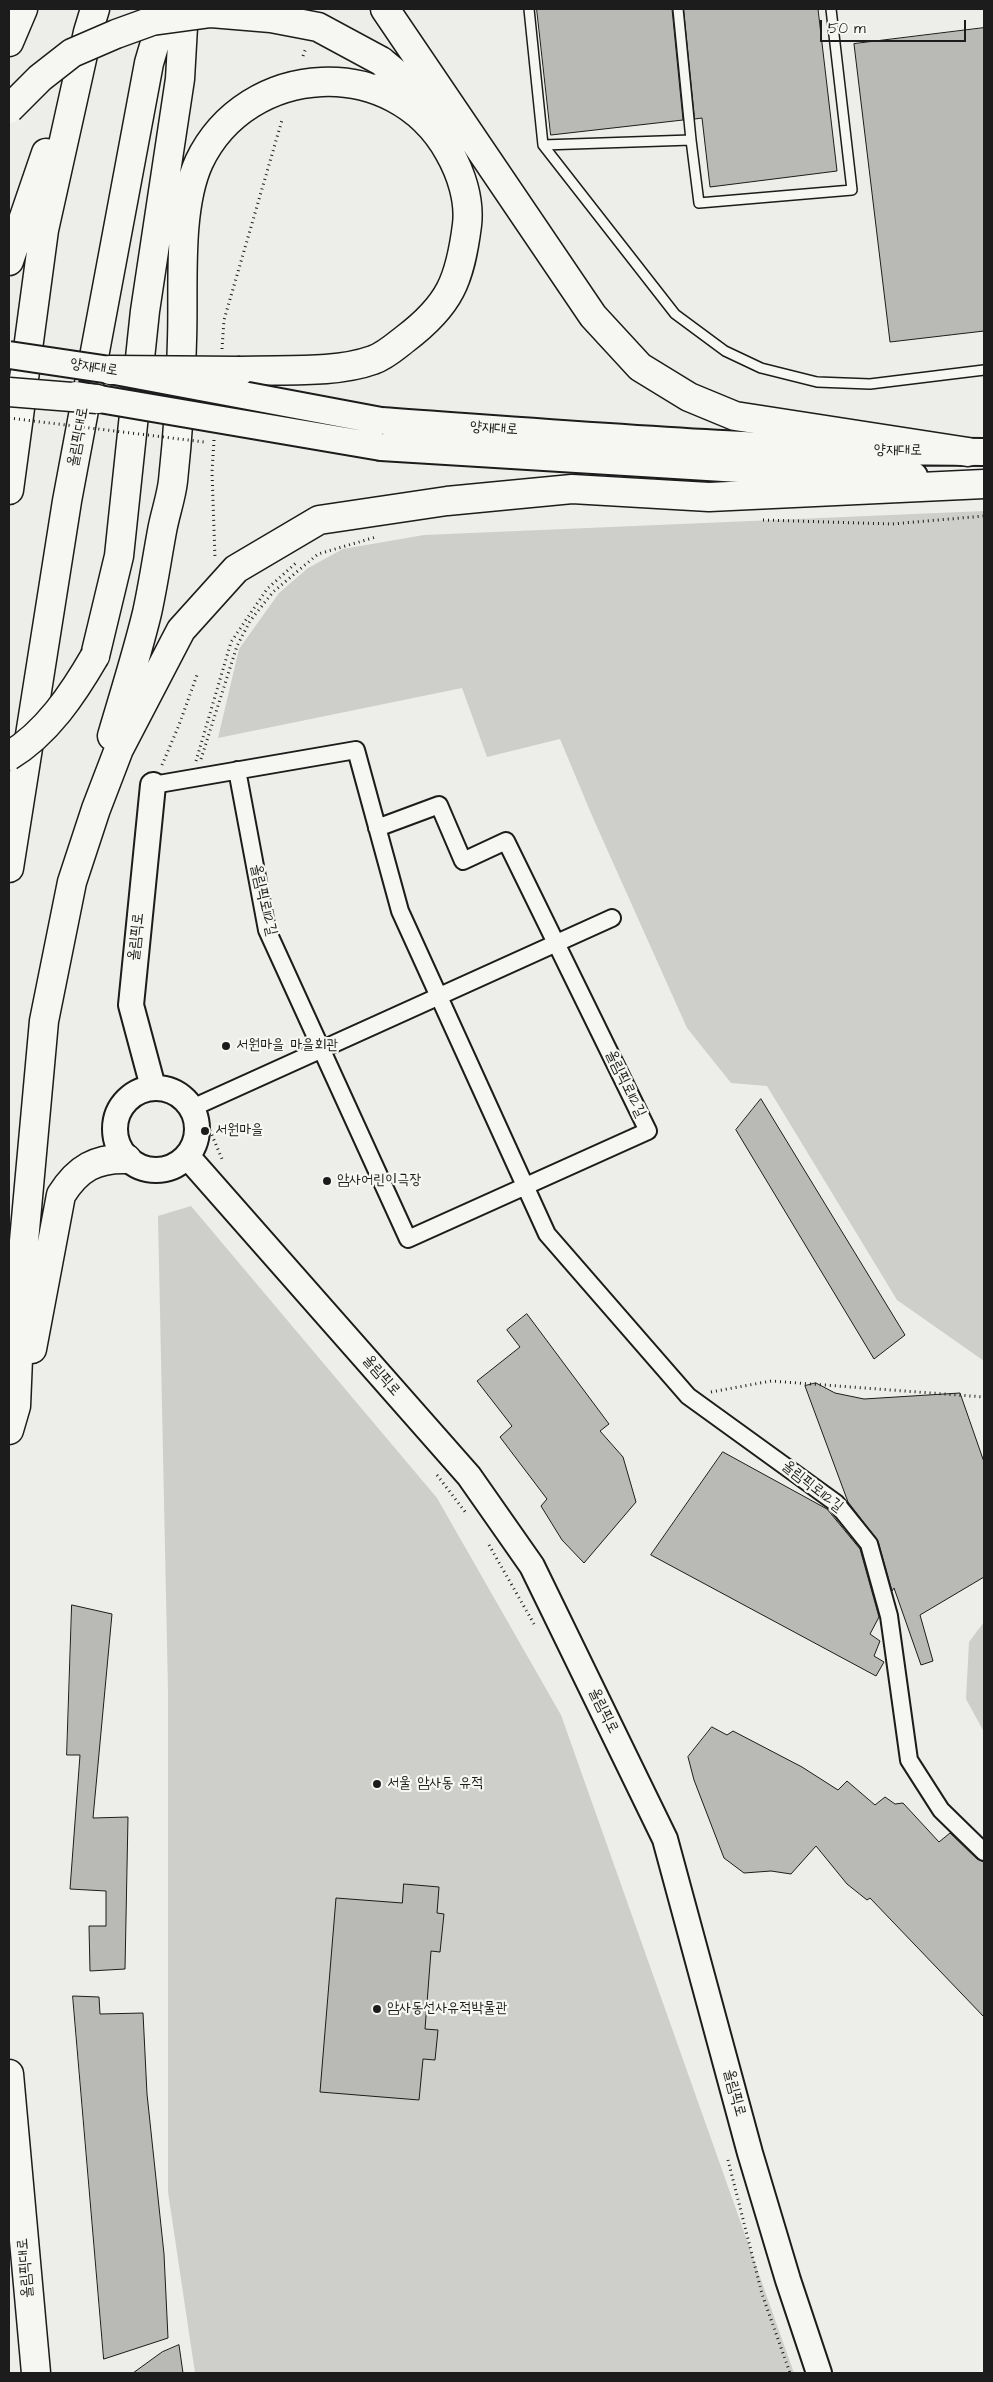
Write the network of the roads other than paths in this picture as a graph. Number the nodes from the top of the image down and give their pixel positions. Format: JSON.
{"nodes":[{"id":1,"x":22,"y":9,"type":"edge"},
{"id":2,"x":166,"y":9,"type":"edge"},
{"id":3,"x":184,"y":9,"type":"edge"},
{"id":4,"x":386,"y":9,"type":"edge"},
{"id":5,"x":529,"y":9,"type":"edge"},
{"id":6,"x":678,"y":9,"type":"edge"},
{"id":7,"x":831,"y":9,"type":"edge"},
{"id":8,"x":91,"y":20,"type":"edge"},
{"id":9,"x":9,"y":42,"type":"edge"},
{"id":10,"x":9,"y":109,"type":"edge"},
{"id":11,"x":691,"y":140,"type":"junction"},
{"id":12,"x":477,"y":142,"type":"junction"},
{"id":13,"x":543,"y":145,"type":"junction"},
{"id":14,"x":9,"y":261,"type":"edge"},
{"id":15,"x":9,"y":355,"type":"edge"},
{"id":16,"x":110,"y":370,"type":"junction"},
{"id":17,"x":984,"y":370,"type":"edge"},
{"id":18,"x":9,"y":384,"type":"edge"},
{"id":19,"x":9,"y":392,"type":"edge"},
{"id":20,"x":97,"y":399,"type":"junction"},
{"id":21,"x":976,"y":452,"type":"edge"},
{"id":22,"x":984,"y":478,"type":"edge"},
{"id":23,"x":984,"y":484,"type":"edge"},
{"id":24,"x":9,"y":490,"type":"edge"},
{"id":25,"x":9,"y":756,"type":"edge"},
{"id":26,"x":237,"y":770,"type":"junction"},
{"id":27,"x":153,"y":785,"type":"joint"},
{"id":28,"x":96,"y":809,"type":"junction"},
{"id":29,"x":377,"y":828,"type":"junction"},
{"id":30,"x":9,"y":868,"type":"edge"},
{"id":31,"x":612,"y":918,"type":"dead end"},
{"id":32,"x":557,"y":943,"type":"junction"},
{"id":33,"x":438,"y":996,"type":"junction"},
{"id":34,"x":322,"y":1050,"type":"junction"},
{"id":35,"x":160,"y":1080,"type":"junction"},
{"id":36,"x":195,"y":1107,"type":"junction"},
{"id":37,"x":187,"y":1156,"type":"junction"},
{"id":38,"x":127,"y":1159,"type":"junction"},
{"id":39,"x":525,"y":1186,"type":"junction"},
{"id":40,"x":12,"y":1418,"type":"edge"},
{"id":41,"x":984,"y":1852,"type":"edge"},
{"id":42,"x":9,"y":2074,"type":"edge"},
{"id":43,"x":36,"y":2373,"type":"edge"},
{"id":44,"x":819,"y":2373,"type":"edge"}],
"edges":[{"from":1,"to":9,"type":"highway"},
{"from":2,"to":30,"type":"highway","name":"올림픽대로"},
{"from":3,"to":25,"type":"highway","bridge":true},
{"from":4,"to":12,"type":"highway"},
{"from":5,"to":13,"type":"lane"},
{"from":6,"to":11,"type":"lane"},
{"from":7,"to":11,"type":"lane"},
{"from":8,"to":14,"type":"highway"},
{"from":8,"to":24,"type":"highway"},
{"from":10,"to":12,"type":"highway","bridge":true},
{"from":11,"to":13,"type":"lane"},
{"from":12,"to":21,"type":"highway"},
{"from":13,"to":17,"type":"lane"},
{"from":15,"to":16,"type":"main road","name":"양재대로","bridge":true},
{"from":16,"to":21,"type":"main road","name":"양재대로","bridge":true},
{"from":16,"to":28,"type":"highway","bridge":true},
{"from":18,"to":20,"type":"main road","name":"양재대로","bridge":true},
{"from":19,"to":20,"type":"highway","bridge":true},
{"from":20,"to":22,"type":"main road","name":"양재대로","bridge":true},
{"from":23,"to":28,"type":"highway"},
{"from":26,"to":27,"type":"street","name":"올림픽로112길"},
{"from":26,"to":29,"type":"street","name":"올림픽로112길"},
{"from":26,"to":34,"type":"street","name":"올림픽로112길"},
{"from":27,"to":35,"type":"main road","name":"올림픽로"},
{"from":28,"to":40,"type":"highway"},
{"from":29,"to":32,"type":"street","name":"올림픽로112길"},
{"from":29,"to":33,"type":"street","name":"올림픽로112길"},
{"from":31,"to":32,"type":"street"},
{"from":32,"to":33,"type":"street"},
{"from":32,"to":39,"type":"street","name":"올림픽로112길"},
{"from":33,"to":34,"type":"street"},
{"from":33,"to":39,"type":"street","name":"올림픽로112길"},
{"from":34,"to":36,"type":"street"},
{"from":34,"to":39,"type":"street","name":"올림픽로112길"},
{"from":35,"to":36,"type":"main road"},
{"from":35,"to":38,"type":"main road"},
{"from":36,"to":37,"type":"main road"},
{"from":37,"to":38,"type":"main road"},
{"from":37,"to":44,"type":"main road","name":"올림픽로"},
{"from":38,"to":40,"type":"highway"},
{"from":39,"to":41,"type":"street","name":"올림픽로112길"},
{"from":42,"to":43,"type":"highway","name":"올림픽대로"}]}
